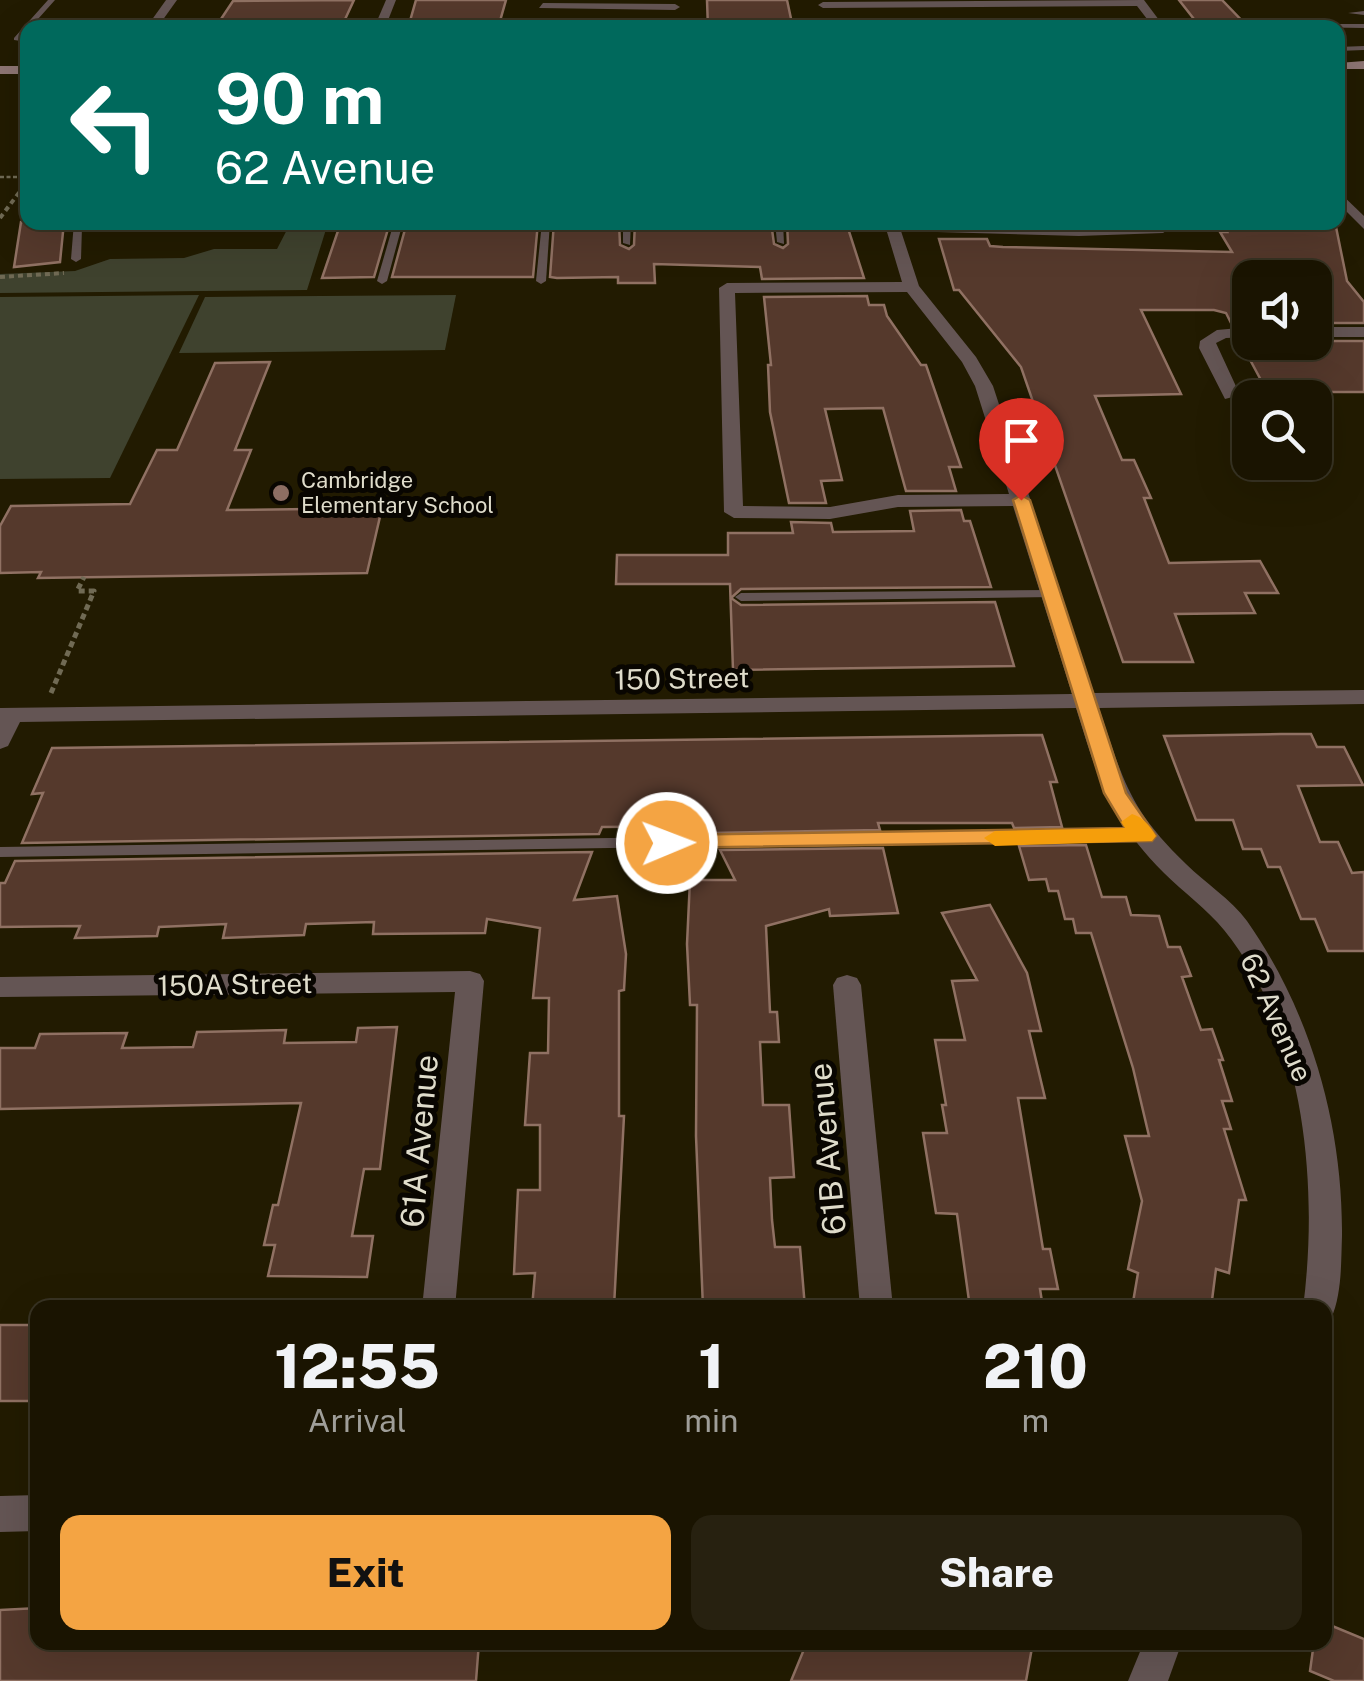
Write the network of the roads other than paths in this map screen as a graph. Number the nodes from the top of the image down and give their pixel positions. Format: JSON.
{"nodes":[{"id":1,"x":52,"y":0,"type":"edge"},
{"id":2,"x":974,"y":2,"type":"edge"},
{"id":3,"x":1139,"y":2,"type":"edge"},
{"id":4,"x":543,"y":6,"type":"dead end"},
{"id":5,"x":824,"y":7,"type":"edge"},
{"id":6,"x":675,"y":8,"type":"edge"},
{"id":7,"x":1351,"y":13,"type":"dead end"},
{"id":8,"x":1364,"y":13,"type":"edge"},
{"id":9,"x":34,"y":20,"type":"edge"},
{"id":10,"x":1345,"y":203,"type":"edge"},
{"id":11,"x":1364,"y":226,"type":"edge"},
{"id":12,"x":78,"y":230,"type":"edge"},
{"id":13,"x":397,"y":230,"type":"edge"},
{"id":14,"x":545,"y":230,"type":"edge"},
{"id":15,"x":627,"y":230,"type":"edge"},
{"id":16,"x":780,"y":230,"type":"edge"},
{"id":17,"x":893,"y":230,"type":"edge"},
{"id":18,"x":1031,"y":230,"type":"edge"},
{"id":19,"x":1101,"y":230,"type":"edge"},
{"id":20,"x":782,"y":242,"type":"dead end"},
{"id":21,"x":627,"y":243,"type":"dead end"},
{"id":22,"x":76,"y":259,"type":"road end"},
{"id":23,"x":382,"y":281,"type":"dead end"},
{"id":24,"x":541,"y":281,"type":"dead end"},
{"id":25,"x":911,"y":287,"type":"junction"},
{"id":26,"x":1332,"y":332,"type":"edge"},
{"id":27,"x":1364,"y":332,"type":"edge"},
{"id":28,"x":1232,"y":333,"type":"edge"},
{"id":29,"x":1231,"y":395,"type":"dead end"},
{"id":30,"x":1021,"y":500,"type":"junction"},
{"id":31,"x":1051,"y":594,"type":"junction"},
{"id":32,"x":741,"y":597,"type":"dead end"},
{"id":33,"x":1364,"y":698,"type":"edge"},
{"id":34,"x":1084,"y":703,"type":"junction"},
{"id":35,"x":6,"y":715,"type":"edge"},
{"id":36,"x":0,"y":742,"type":"edge"},
{"id":37,"x":1144,"y":836,"type":"junction"},
{"id":38,"x":0,"y":852,"type":"edge"},
{"id":39,"x":470,"y":982,"type":"joint"},
{"id":40,"x":847,"y":985,"type":"dead end"},
{"id":41,"x":0,"y":988,"type":"edge"},
{"id":42,"x":439,"y":1300,"type":"edge"},
{"id":43,"x":877,"y":1300,"type":"edge"},
{"id":44,"x":1320,"y":1300,"type":"edge"},
{"id":45,"x":30,"y":1513,"type":"edge"},
{"id":46,"x":0,"y":1514,"type":"edge"},
{"id":47,"x":1160,"y":1650,"type":"edge"},
{"id":48,"x":1148,"y":1681,"type":"edge"}],
"edges":[{"from":1,"to":9,"type":"lane"},
{"from":2,"to":3,"type":"street"},
{"from":2,"to":5,"type":"street"},
{"from":4,"to":6,"type":"street"},
{"from":7,"to":8,"type":"lane"},
{"from":10,"to":11,"type":"street"},
{"from":12,"to":22,"type":"lane"},
{"from":13,"to":23,"type":"lane"},
{"from":14,"to":24,"type":"lane"},
{"from":15,"to":21,"type":"lane"},
{"from":16,"to":20,"type":"lane"},
{"from":17,"to":25,"type":"street","name":"62 Avenue"},
{"from":18,"to":19,"type":"street"},
{"from":25,"to":30,"type":"street","name":"62 Avenue"},
{"from":25,"to":30,"type":"street"},
{"from":26,"to":27,"type":"street"},
{"from":28,"to":29,"type":"street"},
{"from":30,"to":31,"type":"street","name":"62 Avenue"},
{"from":31,"to":32,"type":"lane"},
{"from":31,"to":34,"type":"street","name":"62 Avenue"},
{"from":33,"to":34,"type":"street","name":"150 Street"},
{"from":34,"to":35,"type":"street","name":"150 Street"},
{"from":34,"to":37,"type":"street","name":"62 Avenue"},
{"from":35,"to":36,"type":"street"},
{"from":37,"to":38,"type":"lane"},
{"from":37,"to":44,"type":"street","name":"62 Avenue"},
{"from":39,"to":41,"type":"street","name":"150A Street"},
{"from":39,"to":42,"type":"street","name":"61A Avenue"},
{"from":40,"to":43,"type":"street","name":"61B Avenue"},
{"from":45,"to":46,"type":"street"},
{"from":47,"to":48,"type":"street"}]}
